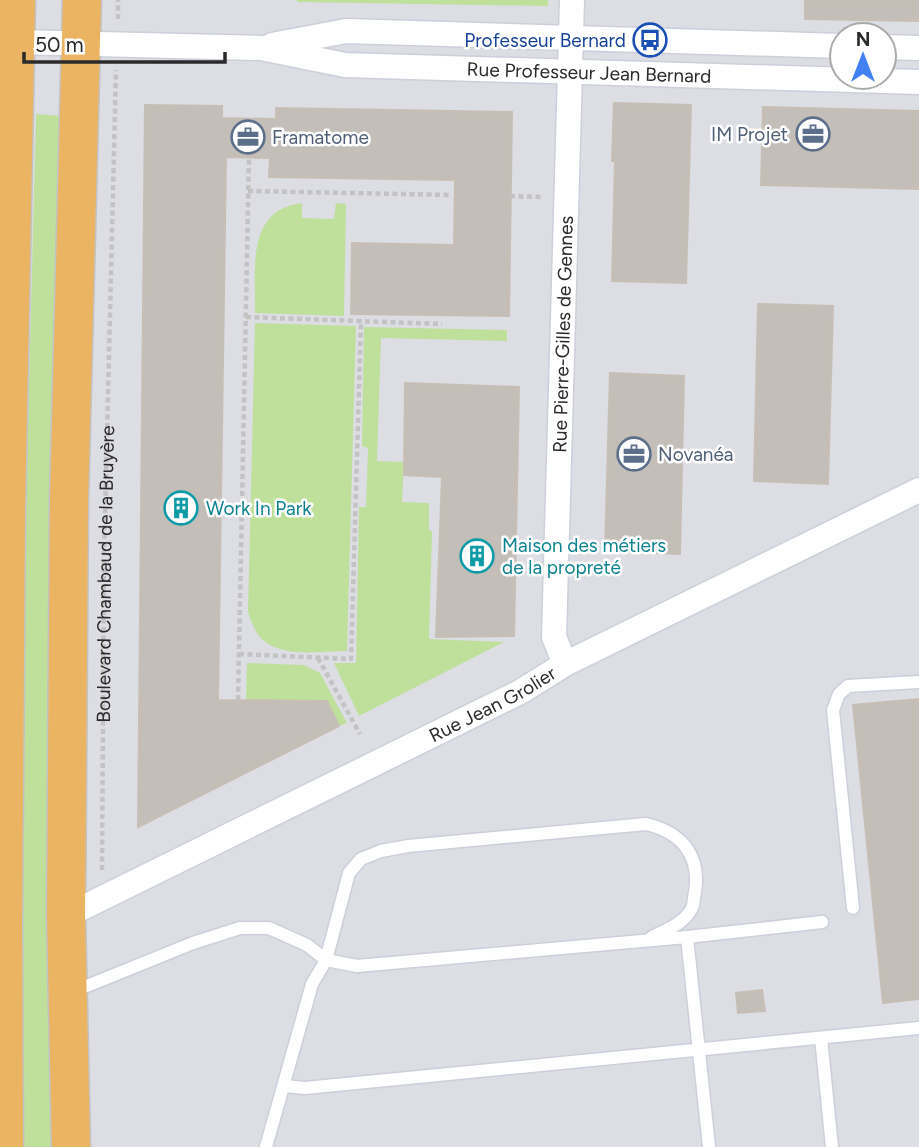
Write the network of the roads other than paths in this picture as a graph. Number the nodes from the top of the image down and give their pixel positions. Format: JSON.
{"nodes":[{"id":1,"x":16,"y":0,"type":"edge"},
{"id":2,"x":82,"y":0,"type":"edge"},
{"id":3,"x":572,"y":0,"type":"edge"},
{"id":4,"x":571,"y":37,"type":"junction"},
{"id":5,"x":15,"y":42,"type":"junction"},
{"id":6,"x":99,"y":43,"type":"junction"},
{"id":7,"x":828,"y":46,"type":"edge"},
{"id":8,"x":898,"y":47,"type":"edge"},
{"id":9,"x":261,"y":48,"type":"junction"},
{"id":10,"x":919,"y":48,"type":"edge"},
{"id":11,"x":571,"y":71,"type":"junction"},
{"id":12,"x":919,"y":82,"type":"edge"},
{"id":13,"x":919,"y":490,"type":"edge"},
{"id":14,"x":565,"y":664,"type":"junction"},
{"id":15,"x":919,"y":682,"type":"edge"},
{"id":16,"x":853,"y":908,"type":"dead end"},
{"id":17,"x":66,"y":916,"type":"junction"},
{"id":18,"x":822,"y":922,"type":"dead end"},
{"id":19,"x":687,"y":937,"type":"junction"},
{"id":20,"x":646,"y":940,"type":"junction"},
{"id":21,"x":326,"y":960,"type":"junction"},
{"id":22,"x":67,"y":994,"type":"junction"},
{"id":23,"x":919,"y":1028,"type":"edge"},
{"id":24,"x":821,"y":1038,"type":"junction"},
{"id":25,"x":699,"y":1051,"type":"junction"},
{"id":26,"x":284,"y":1086,"type":"junction"},
{"id":27,"x":4,"y":1147,"type":"edge"},
{"id":28,"x":71,"y":1147,"type":"edge"},
{"id":29,"x":266,"y":1147,"type":"edge"},
{"id":30,"x":709,"y":1147,"type":"edge"},
{"id":31,"x":832,"y":1147,"type":"edge"}],
"edges":[{"from":1,"to":5,"type":"main road"},
{"from":2,"to":6,"type":"main road","name":"Boulevard Chambaud de la Bruyère"},
{"from":3,"to":4,"type":"street","name":"Rue Pierre-Gilles de Gennes"},
{"from":4,"to":7,"type":"street","name":"Rue Professeur Jean Bernard"},
{"from":4,"to":9,"type":"street","name":"Rue Professeur Jean Bernard"},
{"from":4,"to":11,"type":"street","name":"Rue Pierre-Gilles de Gennes"},
{"from":5,"to":6,"type":"street","name":"Rue Professeur Jean Bernard"},
{"from":5,"to":27,"type":"main road"},
{"from":6,"to":9,"type":"street","name":"Rue Professeur Jean Bernard"},
{"from":6,"to":17,"type":"main road","name":"Boulevard Chambaud de la Bruyère"},
{"from":8,"to":10,"type":"street"},
{"from":9,"to":11,"type":"street","name":"Rue Professeur Jean Bernard"},
{"from":11,"to":12,"type":"street","name":"Rue Professeur Jean Bernard"},
{"from":11,"to":14,"type":"street","name":"Rue Pierre-Gilles de Gennes"},
{"from":13,"to":14,"type":"street","name":"Rue Jean Grolier"},
{"from":14,"to":17,"type":"street","name":"Rue Jean Grolier"},
{"from":15,"to":16,"type":"lane"},
{"from":17,"to":22,"type":"main road","name":"Boulevard Chambaud de la Bruyère"},
{"from":18,"to":19,"type":"lane"},
{"from":19,"to":20,"type":"lane"},
{"from":19,"to":25,"type":"lane"},
{"from":20,"to":21,"type":"lane"},
{"from":20,"to":21,"type":"lane"},
{"from":21,"to":22,"type":"lane"},
{"from":21,"to":26,"type":"lane"},
{"from":22,"to":28,"type":"main road","name":"Boulevard Chambaud de la Bruyère"},
{"from":23,"to":24,"type":"lane"},
{"from":24,"to":25,"type":"lane"},
{"from":24,"to":31,"type":"lane"},
{"from":25,"to":26,"type":"lane"},
{"from":25,"to":30,"type":"lane"},
{"from":26,"to":29,"type":"lane"}]}
